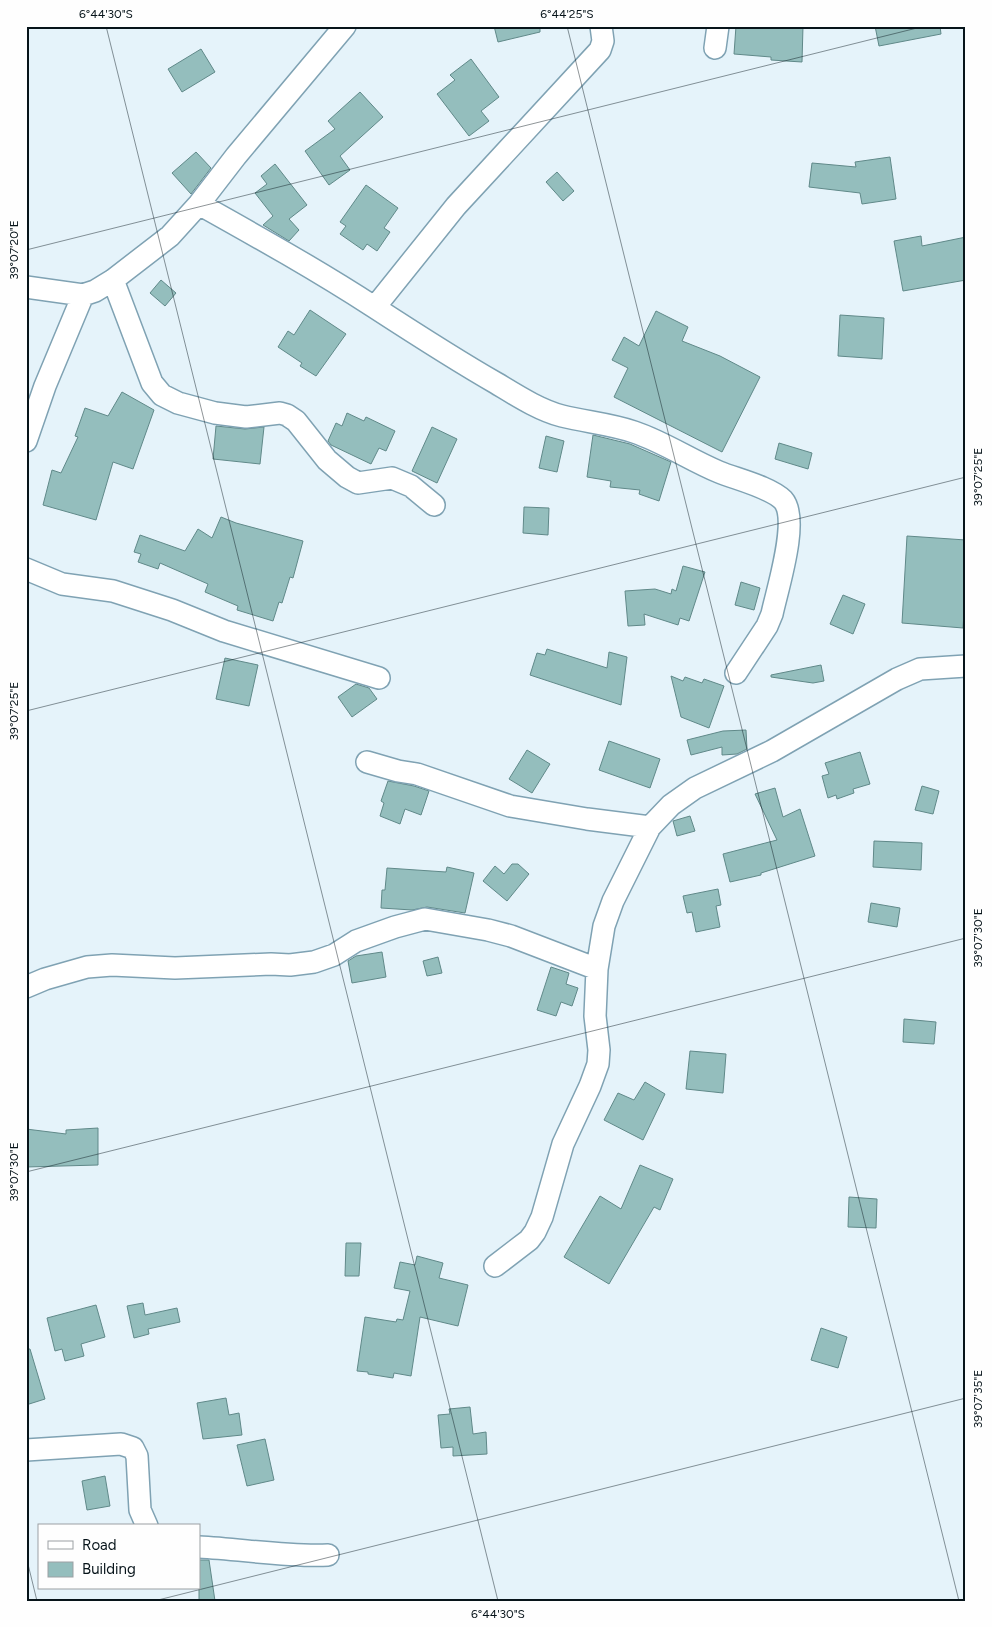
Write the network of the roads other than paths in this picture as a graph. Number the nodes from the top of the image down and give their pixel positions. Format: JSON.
{"nodes":[{"id":1,"x":601,"y":26,"type":"edge"},
{"id":2,"x":718,"y":26,"type":"edge"},
{"id":3,"x":338,"y":29,"type":"edge"},
{"id":4,"x":715,"y":48,"type":"dead end"},
{"id":5,"x":199,"y":204,"type":"junction"},
{"id":6,"x":113,"y":280,"type":"junction"},
{"id":7,"x":26,"y":287,"type":"edge"},
{"id":8,"x":83,"y":295,"type":"junction"},
{"id":9,"x":375,"y":307,"type":"junction"},
{"id":10,"x":26,"y":441,"type":"edge"},
{"id":11,"x":434,"y":505,"type":"dead end"},
{"id":12,"x":26,"y":569,"type":"edge"},
{"id":13,"x":966,"y":666,"type":"edge"},
{"id":14,"x":736,"y":673,"type":"dead end"},
{"id":15,"x":379,"y":678,"type":"dead end"},
{"id":16,"x":367,"y":762,"type":"dead end"},
{"id":17,"x":650,"y":827,"type":"junction"},
{"id":18,"x":597,"y":969,"type":"junction"},
{"id":19,"x":26,"y":987,"type":"edge"},
{"id":20,"x":495,"y":1266,"type":"dead end"},
{"id":21,"x":26,"y":1450,"type":"edge"},
{"id":22,"x":146,"y":1524,"type":"edge"},
{"id":23,"x":200,"y":1547,"type":"edge"},
{"id":24,"x":328,"y":1555,"type":"dead end"}],
"edges":[{"from":1,"to":9,"type":"street"},
{"from":2,"to":4,"type":"street"},
{"from":3,"to":5,"type":"street"},
{"from":5,"to":6,"type":"street"},
{"from":5,"to":9,"type":"street"},
{"from":6,"to":8,"type":"street"},
{"from":6,"to":11,"type":"street"},
{"from":7,"to":8,"type":"street"},
{"from":8,"to":10,"type":"street"},
{"from":9,"to":14,"type":"street"},
{"from":12,"to":15,"type":"street"},
{"from":13,"to":17,"type":"street"},
{"from":16,"to":17,"type":"street"},
{"from":17,"to":18,"type":"street"},
{"from":18,"to":19,"type":"street"},
{"from":18,"to":20,"type":"street"},
{"from":21,"to":22,"type":"street"},
{"from":23,"to":24,"type":"street"}]}
